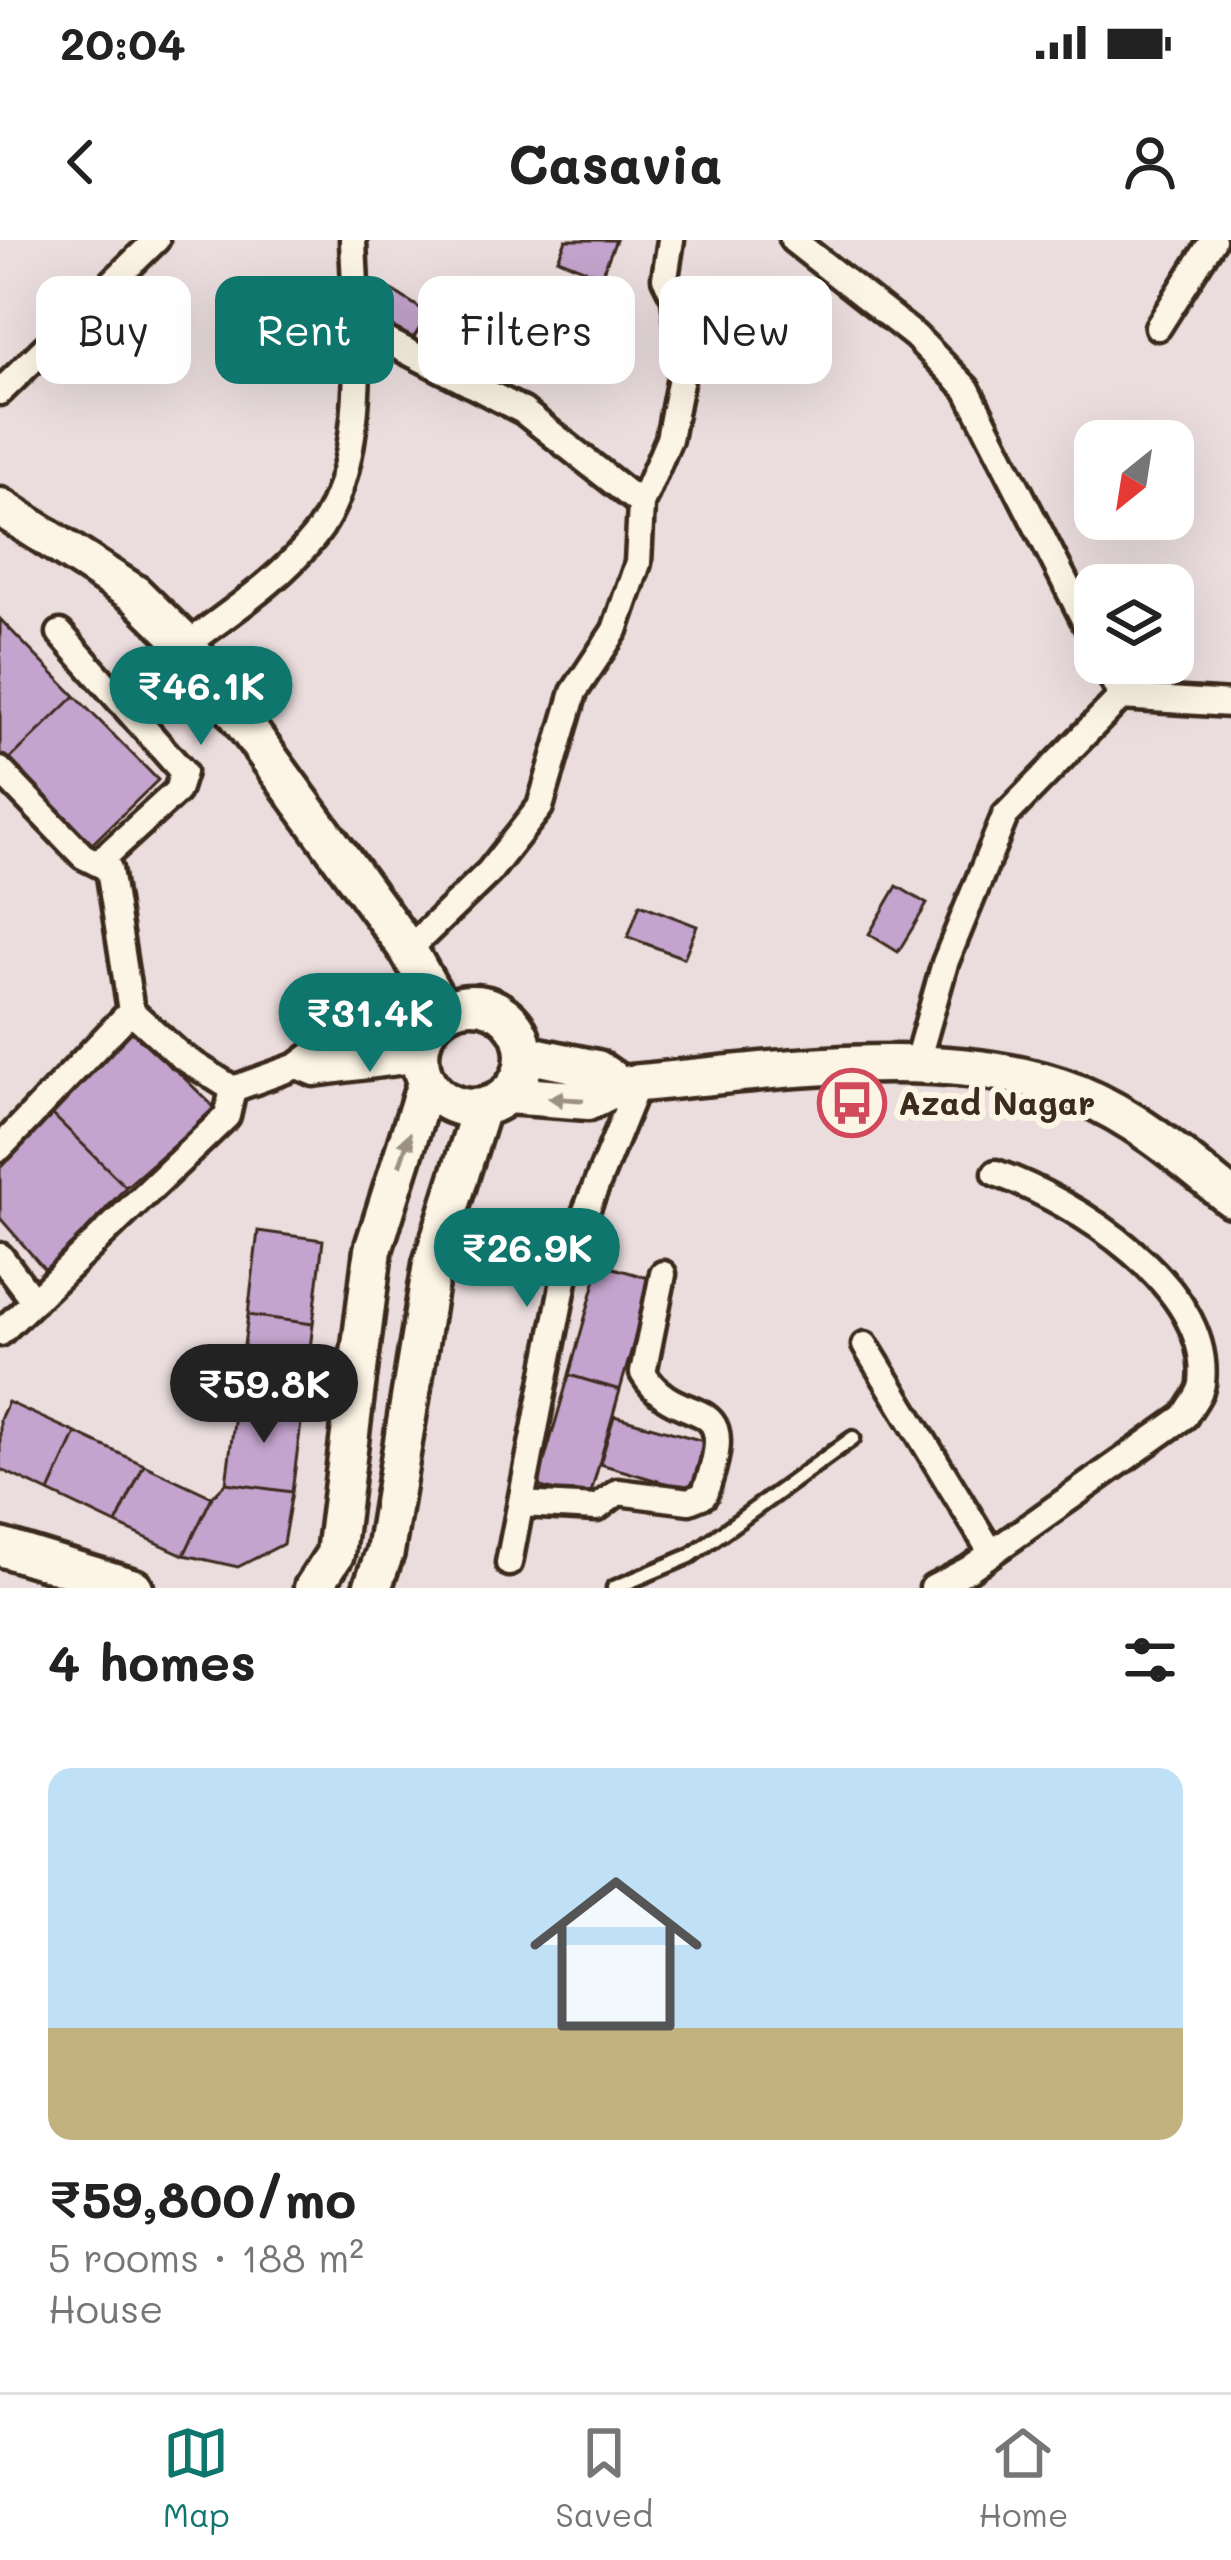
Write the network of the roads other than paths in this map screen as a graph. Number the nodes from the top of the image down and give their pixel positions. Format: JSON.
{"nodes":[{"id":1,"x":157,"y":240,"type":"edge"},
{"id":2,"x":353,"y":240,"type":"edge"},
{"id":3,"x":671,"y":240,"type":"edge"},
{"id":4,"x":793,"y":240,"type":"edge"},
{"id":5,"x":1214,"y":240,"type":"edge"},
{"id":6,"x":355,"y":276,"type":"edge"},
{"id":7,"x":1158,"y":327,"type":"dead end"},
{"id":8,"x":394,"y":345,"type":"edge"},
{"id":9,"x":355,"y":384,"type":"edge"},
{"id":10,"x":0,"y":392,"type":"edge"},
{"id":11,"x":641,"y":504,"type":"junction"},
{"id":12,"x":0,"y":508,"type":"edge"},
{"id":13,"x":1074,"y":599,"type":"edge"},
{"id":14,"x":60,"y":633,"type":"dead end"},
{"id":15,"x":187,"y":645,"type":"junction"},
{"id":16,"x":1115,"y":684,"type":"edge"},
{"id":17,"x":1121,"y":698,"type":"junction"},
{"id":18,"x":1231,"y":704,"type":"edge"},
{"id":19,"x":0,"y":770,"type":"edge"},
{"id":20,"x":98,"y":863,"type":"junction"},
{"id":21,"x":408,"y":950,"type":"junction"},
{"id":22,"x":131,"y":1011,"type":"junction"},
{"id":23,"x":428,"y":1048,"type":"junction"},
{"id":24,"x":525,"y":1054,"type":"junction"},
{"id":25,"x":916,"y":1065,"type":"junction"},
{"id":26,"x":629,"y":1084,"type":"junction"},
{"id":27,"x":233,"y":1089,"type":"junction"},
{"id":28,"x":494,"y":1102,"type":"junction"},
{"id":29,"x":0,"y":1148,"type":"edge"},
{"id":30,"x":996,"y":1174,"type":"dead end"},
{"id":31,"x":1231,"y":1198,"type":"edge"},
{"id":32,"x":373,"y":1250,"type":"junction"},
{"id":33,"x":0,"y":1256,"type":"edge"},
{"id":34,"x":432,"y":1264,"type":"junction"},
{"id":35,"x":663,"y":1274,"type":"dead end"},
{"id":36,"x":34,"y":1301,"type":"junction"},
{"id":37,"x":0,"y":1333,"type":"edge"},
{"id":38,"x":865,"y":1345,"type":"dead end"},
{"id":39,"x":853,"y":1438,"type":"dead end"},
{"id":40,"x":521,"y":1504,"type":"junction"},
{"id":41,"x":339,"y":1521,"type":"junction"},
{"id":42,"x":388,"y":1534,"type":"junction"},
{"id":43,"x":0,"y":1547,"type":"edge"},
{"id":44,"x":991,"y":1552,"type":"junction"},
{"id":45,"x":509,"y":1563,"type":"dead end"},
{"id":46,"x":126,"y":1587,"type":"edge"},
{"id":47,"x":313,"y":1588,"type":"edge"},
{"id":48,"x":372,"y":1588,"type":"edge"},
{"id":49,"x":614,"y":1588,"type":"edge"},
{"id":50,"x":933,"y":1588,"type":"edge"}],
"edges":[{"from":1,"to":10,"type":"street"},
{"from":2,"to":6,"type":"street"},
{"from":3,"to":11,"type":"street"},
{"from":4,"to":13,"type":"street"},
{"from":5,"to":7,"type":"street"},
{"from":8,"to":11,"type":"street"},
{"from":9,"to":15,"type":"street"},
{"from":11,"to":21,"type":"street"},
{"from":12,"to":15,"type":"street"},
{"from":14,"to":20,"type":"street"},
{"from":15,"to":21,"type":"street"},
{"from":16,"to":17,"type":"street"},
{"from":17,"to":18,"type":"street"},
{"from":17,"to":25,"type":"street"},
{"from":19,"to":20,"type":"street"},
{"from":20,"to":22,"type":"street"},
{"from":21,"to":23,"type":"street"},
{"from":22,"to":27,"type":"street"},
{"from":22,"to":29,"type":"street"},
{"from":23,"to":24,"type":"street"},
{"from":23,"to":27,"type":"street"},
{"from":23,"to":28,"type":"street"},
{"from":32,"to":23,"type":"street","one_way":true},
{"from":24,"to":26,"type":"street"},
{"from":24,"to":28,"type":"street"},
{"from":25,"to":26,"type":"street"},
{"from":25,"to":31,"type":"street"},
{"from":26,"to":28,"type":"street","one_way":true},
{"from":26,"to":40,"type":"street"},
{"from":27,"to":36,"type":"street"},
{"from":28,"to":34,"type":"street"},
{"from":30,"to":44,"type":"street"},
{"from":32,"to":34,"type":"street"},
{"from":32,"to":41,"type":"street"},
{"from":33,"to":36,"type":"street"},
{"from":34,"to":42,"type":"street"},
{"from":35,"to":40,"type":"street"},
{"from":36,"to":37,"type":"street"},
{"from":38,"to":44,"type":"street"},
{"from":39,"to":49,"type":"lane"},
{"from":40,"to":45,"type":"street"},
{"from":41,"to":42,"type":"street"},
{"from":41,"to":47,"type":"street"},
{"from":42,"to":48,"type":"street"},
{"from":43,"to":46,"type":"street"},
{"from":44,"to":50,"type":"street"}]}
